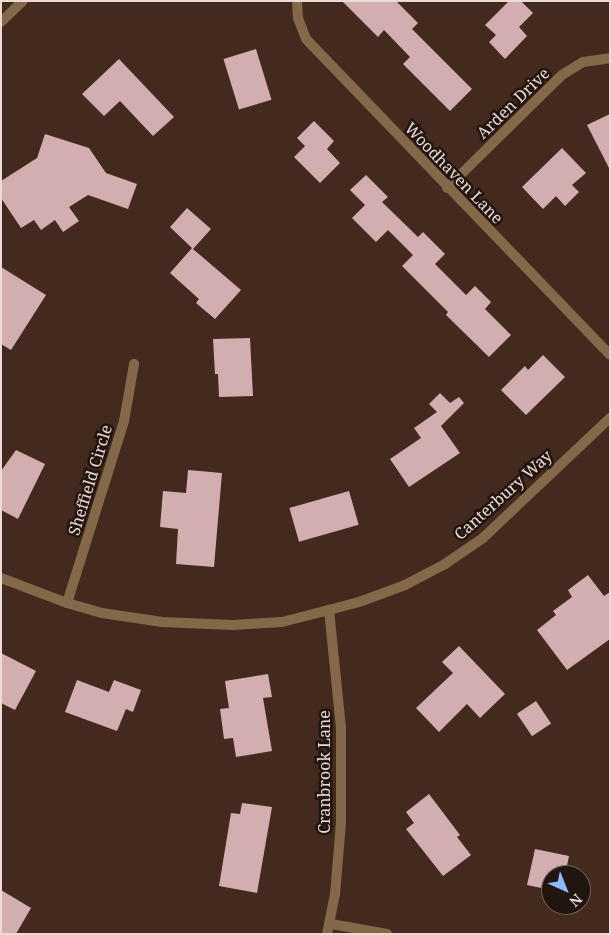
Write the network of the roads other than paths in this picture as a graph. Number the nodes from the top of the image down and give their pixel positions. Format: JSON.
{"nodes":[{"id":1,"x":23,"y":1,"type":"edge"},
{"id":2,"x":297,"y":1,"type":"edge"},
{"id":3,"x":1,"y":22,"type":"edge"},
{"id":4,"x":610,"y":58,"type":"edge"},
{"id":5,"x":447,"y":188,"type":"junction"},
{"id":6,"x":610,"y":355,"type":"edge"},
{"id":7,"x":134,"y":364,"type":"dead end"},
{"id":8,"x":610,"y":418,"type":"edge"},
{"id":9,"x":1,"y":578,"type":"edge"},
{"id":10,"x":68,"y":603,"type":"junction"},
{"id":11,"x":329,"y":610,"type":"junction"},
{"id":12,"x":329,"y":929,"type":"edge"},
{"id":13,"x":387,"y":934,"type":"edge"}],
"edges":[{"from":1,"to":3,"type":"street"},
{"from":2,"to":5,"type":"street","name":"Woodhaven Lane"},
{"from":4,"to":5,"type":"street","name":"Arden Drive"},
{"from":5,"to":6,"type":"street","name":"Woodhaven Lane"},
{"from":7,"to":10,"type":"street","name":"Sheffield Circle"},
{"from":8,"to":11,"type":"street","name":"Canterbury Way"},
{"from":9,"to":10,"type":"street","name":"Canterbury Way"},
{"from":10,"to":11,"type":"street","name":"Canterbury Way"},
{"from":11,"to":12,"type":"street","name":"Cranbrook Lane"},
{"from":12,"to":13,"type":"street"}]}
